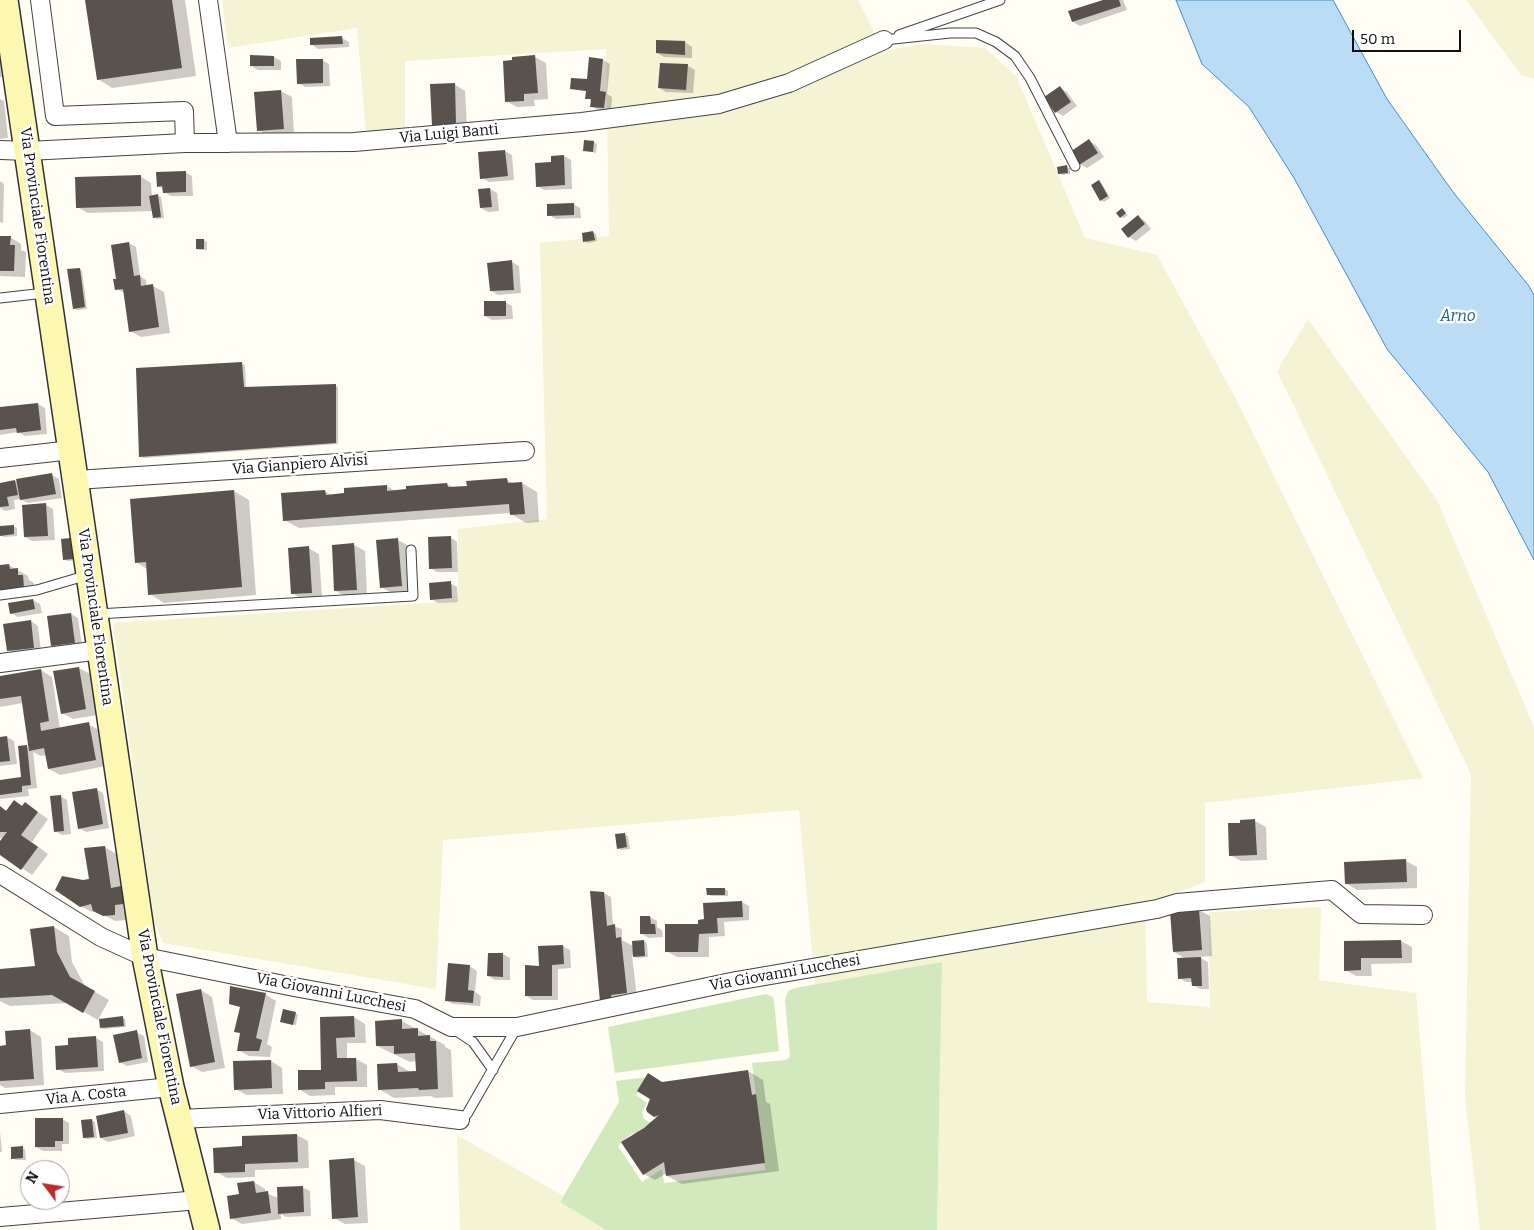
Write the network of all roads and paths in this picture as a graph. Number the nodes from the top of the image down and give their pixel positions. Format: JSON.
{"nodes":[{"id":1,"x":5,"y":0,"type":"edge"},
{"id":2,"x":40,"y":0,"type":"edge"},
{"id":3,"x":208,"y":0,"type":"edge"},
{"id":4,"x":1000,"y":0,"type":"edge"},
{"id":5,"x":884,"y":40,"type":"junction"},
{"id":6,"x":185,"y":143,"type":"junction"},
{"id":7,"x":228,"y":143,"type":"junction"},
{"id":8,"x":0,"y":150,"type":"edge"},
{"id":9,"x":28,"y":151,"type":"junction"},
{"id":10,"x":1075,"y":166,"type":"dead end"},
{"id":11,"x":48,"y":293,"type":"junction"},
{"id":12,"x":0,"y":298,"type":"edge"},
{"id":13,"x":72,"y":450,"type":"junction"},
{"id":14,"x":525,"y":451,"type":"dead end"},
{"id":15,"x":0,"y":458,"type":"edge"},
{"id":16,"x":76,"y":480,"type":"junction"},
{"id":17,"x":411,"y":550,"type":"dead end"},
{"id":18,"x":88,"y":574,"type":"junction"},
{"id":19,"x":0,"y":595,"type":"edge"},
{"id":20,"x":94,"y":614,"type":"junction"},
{"id":21,"x":100,"y":650,"type":"junction"},
{"id":22,"x":0,"y":663,"type":"edge"},
{"id":23,"x":0,"y":874,"type":"edge"},
{"id":24,"x":1423,"y":915,"type":"dead end"},
{"id":25,"x":145,"y":958,"type":"junction"},
{"id":26,"x":451,"y":1027,"type":"junction"},
{"id":27,"x":517,"y":1027,"type":"junction"},
{"id":28,"x":492,"y":1070,"type":"junction"},
{"id":29,"x":171,"y":1087,"type":"junction"},
{"id":30,"x":0,"y":1104,"type":"edge"},
{"id":31,"x":179,"y":1119,"type":"junction"},
{"id":32,"x":460,"y":1120,"type":"joint"},
{"id":33,"x":199,"y":1200,"type":"junction"},
{"id":34,"x":0,"y":1217,"type":"edge"},
{"id":35,"x":206,"y":1230,"type":"edge"}],
"edges":[{"from":1,"to":9,"type":"main road","name":"Via Provinciale Fiorentina"},
{"from":2,"to":6,"type":"street"},
{"from":3,"to":7,"type":"street"},
{"from":4,"to":5,"type":"lane"},
{"from":5,"to":7,"type":"street","name":"Via Luigi Banti"},
{"from":5,"to":10,"type":"lane"},
{"from":6,"to":7,"type":"street","name":"Via Luigi Banti"},
{"from":6,"to":9,"type":"street","name":"Via Luigi Banti"},
{"from":8,"to":9,"type":"street","name":"Via Luigi Banti"},
{"from":9,"to":11,"type":"main road","name":"Via Provinciale Fiorentina"},
{"from":11,"to":12,"type":"lane"},
{"from":11,"to":13,"type":"main road","name":"Via Provinciale Fiorentina"},
{"from":13,"to":15,"type":"street"},
{"from":13,"to":16,"type":"main road","name":"Via Provinciale Fiorentina"},
{"from":14,"to":16,"type":"street","name":"Via Gianpiero Alvisi"},
{"from":16,"to":18,"type":"main road","name":"Via Provinciale Fiorentina"},
{"from":17,"to":20,"type":"lane"},
{"from":18,"to":19,"type":"lane"},
{"from":18,"to":20,"type":"main road","name":"Via Provinciale Fiorentina"},
{"from":20,"to":21,"type":"main road","name":"Via Provinciale Fiorentina"},
{"from":21,"to":22,"type":"street"},
{"from":21,"to":25,"type":"main road","name":"Via Provinciale Fiorentina"},
{"from":23,"to":25,"type":"street","name":"Via Giovanni Lucchesi"},
{"from":24,"to":27,"type":"street","name":"Via Giovanni Lucchesi"},
{"from":25,"to":26,"type":"street","name":"Via Giovanni Lucchesi"},
{"from":25,"to":29,"type":"main road","name":"Via Provinciale Fiorentina"},
{"from":26,"to":27,"type":"street","name":"Via Giovanni Lucchesi"},
{"from":26,"to":28,"type":"lane"},
{"from":27,"to":28,"type":"lane"},
{"from":28,"to":32,"type":"lane"},
{"from":29,"to":30,"type":"street","name":"Via A. Costa"},
{"from":29,"to":31,"type":"main road","name":"Via Provinciale Fiorentina"},
{"from":31,"to":32,"type":"street","name":"Via Vittorio Alfieri"},
{"from":31,"to":33,"type":"main road","name":"Via Provinciale Fiorentina"},
{"from":33,"to":34,"type":"street"},
{"from":33,"to":35,"type":"main road","name":"Via Provinciale Fiorentina"}]}
